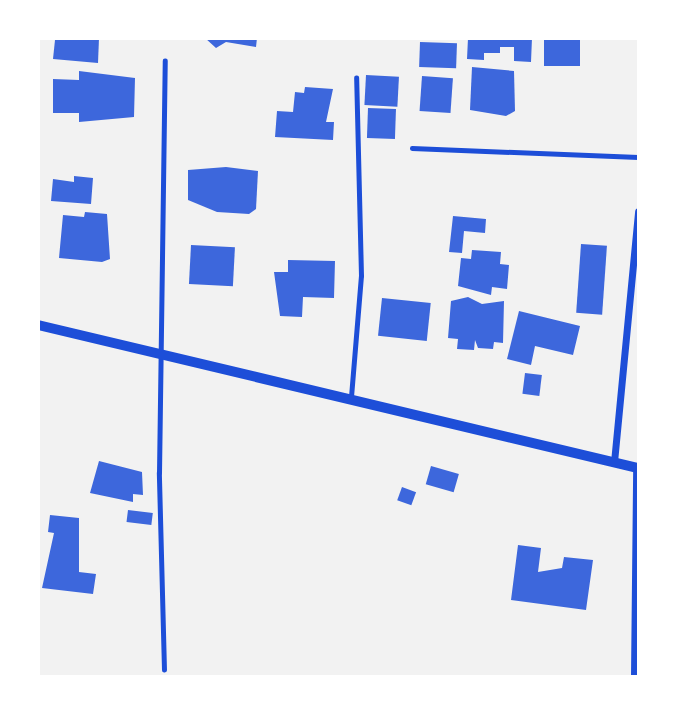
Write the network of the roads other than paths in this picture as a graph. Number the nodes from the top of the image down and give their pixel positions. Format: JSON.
{"nodes":[{"id":1,"x":165,"y":61,"type":"dead end"},
{"id":2,"x":356,"y":78,"type":"dead end"},
{"id":3,"x":412,"y":148,"type":"dead end"},
{"id":4,"x":639,"y":157,"type":"edge"},
{"id":5,"x":639,"y":211,"type":"edge"},
{"id":6,"x":38,"y":326,"type":"edge"},
{"id":7,"x":162,"y":354,"type":"junction"},
{"id":8,"x":351,"y":397,"type":"junction"},
{"id":9,"x":614,"y":462,"type":"junction"},
{"id":10,"x":637,"y":468,"type":"edge"},
{"id":11,"x":164,"y":670,"type":"dead end"},
{"id":12,"x":634,"y":677,"type":"edge"}],
"edges":[{"from":1,"to":7,"type":"lane"},
{"from":2,"to":8,"type":"lane"},
{"from":3,"to":4,"type":"lane"},
{"from":5,"to":9,"type":"street"},
{"from":6,"to":7,"type":"street"},
{"from":7,"to":8,"type":"street"},
{"from":7,"to":11,"type":"lane"},
{"from":8,"to":9,"type":"street"},
{"from":9,"to":10,"type":"street"},
{"from":10,"to":12,"type":"street"}]}
